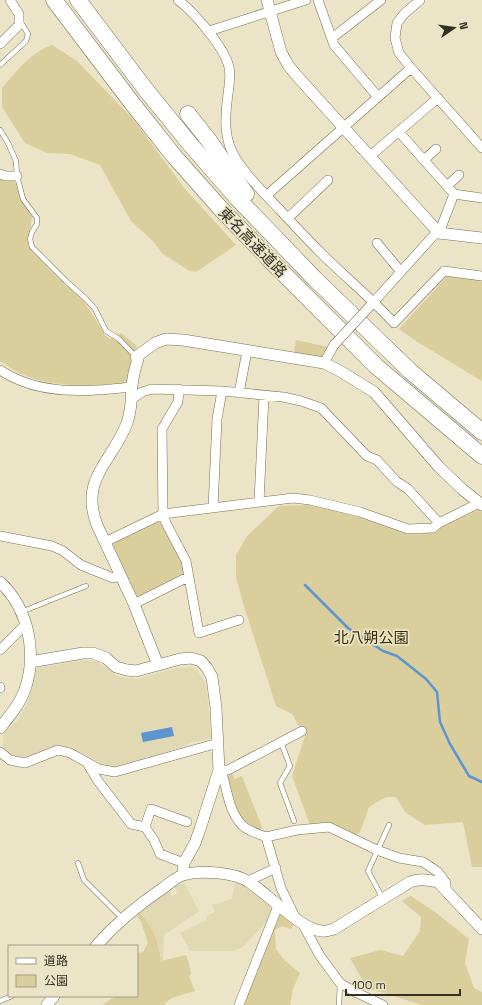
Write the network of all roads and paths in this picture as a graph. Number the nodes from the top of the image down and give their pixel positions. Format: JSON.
{"nodes":[{"id":1,"x":10,"y":0,"type":"edge"},
{"id":2,"x":54,"y":0,"type":"edge"},
{"id":3,"x":78,"y":0,"type":"edge"},
{"id":4,"x":178,"y":0,"type":"edge"},
{"id":5,"x":267,"y":0,"type":"edge"},
{"id":6,"x":306,"y":0,"type":"edge"},
{"id":7,"x":318,"y":0,"type":"edge"},
{"id":8,"x":381,"y":0,"type":"edge"},
{"id":9,"x":420,"y":0,"type":"edge"},
{"id":10,"x":270,"y":11,"type":"junction"},
{"id":11,"x":19,"y":20,"type":"junction"},
{"id":12,"x":209,"y":31,"type":"junction"},
{"id":13,"x":332,"y":38,"type":"junction"},
{"id":14,"x":0,"y":44,"type":"edge"},
{"id":15,"x":0,"y":65,"type":"edge"},
{"id":16,"x":411,"y":68,"type":"junction"},
{"id":17,"x":378,"y":97,"type":"junction"},
{"id":18,"x":438,"y":98,"type":"junction"},
{"id":19,"x":188,"y":114,"type":"dead end"},
{"id":20,"x":343,"y":127,"type":"junction"},
{"id":21,"x":0,"y":130,"type":"edge"},
{"id":22,"x":399,"y":132,"type":"junction"},
{"id":23,"x":482,"y":148,"type":"edge"},
{"id":24,"x":436,"y":150,"type":"dead end"},
{"id":25,"x":370,"y":156,"type":"junction"},
{"id":26,"x":424,"y":160,"type":"junction"},
{"id":27,"x":0,"y":174,"type":"edge"},
{"id":28,"x":459,"y":175,"type":"dead end"},
{"id":29,"x":17,"y":176,"type":"junction"},
{"id":30,"x":328,"y":180,"type":"dead end"},
{"id":31,"x":447,"y":186,"type":"junction"},
{"id":32,"x":454,"y":194,"type":"junction"},
{"id":33,"x":266,"y":196,"type":"junction"},
{"id":34,"x":482,"y":198,"type":"edge"},
{"id":35,"x":288,"y":218,"type":"junction"},
{"id":36,"x":439,"y":233,"type":"junction"},
{"id":37,"x":482,"y":238,"type":"edge"},
{"id":38,"x":377,"y":243,"type":"dead end"},
{"id":39,"x":401,"y":272,"type":"junction"},
{"id":40,"x":482,"y":276,"type":"edge"},
{"id":41,"x":372,"y":304,"type":"junction"},
{"id":42,"x":362,"y":323,"type":"junction"},
{"id":43,"x":246,"y":351,"type":"junction"},
{"id":44,"x":136,"y":356,"type":"junction"},
{"id":45,"x":324,"y":363,"type":"junction"},
{"id":46,"x":376,"y":366,"type":"junction"},
{"id":47,"x":0,"y":370,"type":"edge"},
{"id":48,"x":132,"y":387,"type":"junction"},
{"id":49,"x":179,"y":389,"type":"junction"},
{"id":50,"x":222,"y":391,"type":"junction"},
{"id":51,"x":239,"y":393,"type":"junction"},
{"id":52,"x":264,"y":396,"type":"junction"},
{"id":53,"x":132,"y":399,"type":"junction"},
{"id":54,"x":482,"y":432,"type":"edge"},
{"id":55,"x":482,"y":456,"type":"edge"},
{"id":56,"x":482,"y":466,"type":"edge"},
{"id":57,"x":259,"y":502,"type":"junction"},
{"id":58,"x":480,"y":504,"type":"edge"},
{"id":59,"x":213,"y":508,"type":"junction"},
{"id":60,"x":163,"y":514,"type":"junction"},
{"id":61,"x":439,"y":523,"type":"junction"},
{"id":62,"x":0,"y":536,"type":"edge"},
{"id":63,"x":105,"y":542,"type":"junction"},
{"id":64,"x":121,"y":576,"type":"junction"},
{"id":65,"x":188,"y":577,"type":"junction"},
{"id":66,"x":0,"y":582,"type":"edge"},
{"id":67,"x":86,"y":586,"type":"dead end"},
{"id":68,"x":134,"y":604,"type":"junction"},
{"id":69,"x":21,"y":612,"type":"junction"},
{"id":70,"x":239,"y":620,"type":"dead end"},
{"id":71,"x":25,"y":625,"type":"junction"},
{"id":72,"x":2,"y":644,"type":"edge"},
{"id":73,"x":30,"y":662,"type":"junction"},
{"id":74,"x":158,"y":665,"type":"junction"},
{"id":75,"x":0,"y":728,"type":"edge"},
{"id":76,"x":302,"y":731,"type":"dead end"},
{"id":77,"x":281,"y":742,"type":"junction"},
{"id":78,"x":218,"y":743,"type":"junction"},
{"id":79,"x":0,"y":752,"type":"edge"},
{"id":80,"x":86,"y":762,"type":"junction"},
{"id":81,"x":220,"y":770,"type":"junction"},
{"id":82,"x":294,"y":821,"type":"dead end"},
{"id":83,"x":389,"y":825,"type":"dead end"},
{"id":84,"x":194,"y":826,"type":"junction"},
{"id":85,"x":145,"y":827,"type":"junction"},
{"id":86,"x":266,"y":837,"type":"junction"},
{"id":87,"x":377,"y":850,"type":"junction"},
{"id":88,"x":78,"y":863,"type":"dead end"},
{"id":89,"x":184,"y":864,"type":"junction"},
{"id":90,"x":276,"y":868,"type":"junction"},
{"id":91,"x":183,"y":875,"type":"junction"},
{"id":92,"x":248,"y":881,"type":"junction"},
{"id":93,"x":447,"y":892,"type":"junction"},
{"id":94,"x":383,"y":899,"type":"junction"},
{"id":95,"x":278,"y":906,"type":"junction"},
{"id":96,"x":123,"y":919,"type":"junction"},
{"id":97,"x":298,"y":920,"type":"junction"},
{"id":98,"x":482,"y":929,"type":"edge"},
{"id":99,"x":97,"y":945,"type":"edge"},
{"id":100,"x":340,"y":983,"type":"junction"},
{"id":101,"x":10,"y":997,"type":"edge"},
{"id":102,"x":53,"y":997,"type":"edge"},
{"id":103,"x":0,"y":1001,"type":"edge"},
{"id":104,"x":47,"y":1005,"type":"edge"},
{"id":105,"x":239,"y":1005,"type":"edge"},
{"id":106,"x":339,"y":1005,"type":"edge"},
{"id":107,"x":383,"y":1005,"type":"edge"}],
"edges":[{"from":1,"to":11,"type":"street"},
{"from":2,"to":46,"type":"highway","name":"東名高速道路"},
{"from":3,"to":42,"type":"highway","name":"東名高速道路"},
{"from":4,"to":12,"type":"street"},
{"from":5,"to":10,"type":"street"},
{"from":6,"to":10,"type":"street"},
{"from":7,"to":13,"type":"street"},
{"from":8,"to":13,"type":"street"},
{"from":9,"to":16,"type":"street"},
{"from":10,"to":12,"type":"street"},
{"from":10,"to":20,"type":"street"},
{"from":11,"to":14,"type":"street"},
{"from":11,"to":15,"type":"lane"},
{"from":12,"to":33,"type":"street"},
{"from":13,"to":17,"type":"street"},
{"from":16,"to":17,"type":"street"},
{"from":16,"to":18,"type":"street"},
{"from":17,"to":20,"type":"street"},
{"from":18,"to":22,"type":"street"},
{"from":18,"to":23,"type":"street"},
{"from":19,"to":42,"type":"highway"},
{"from":20,"to":25,"type":"street"},
{"from":20,"to":33,"type":"street"},
{"from":21,"to":29,"type":"lane"},
{"from":22,"to":25,"type":"street"},
{"from":22,"to":26,"type":"street"},
{"from":24,"to":26,"type":"street"},
{"from":25,"to":36,"type":"street"},
{"from":26,"to":31,"type":"street"},
{"from":27,"to":29,"type":"street"},
{"from":28,"to":31,"type":"street"},
{"from":29,"to":44,"type":"lane"},
{"from":30,"to":35,"type":"street"},
{"from":31,"to":32,"type":"street"},
{"from":32,"to":34,"type":"street"},
{"from":32,"to":36,"type":"street"},
{"from":33,"to":35,"type":"street"},
{"from":35,"to":41,"type":"street"},
{"from":36,"to":37,"type":"street"},
{"from":36,"to":39,"type":"street"},
{"from":38,"to":39,"type":"street"},
{"from":39,"to":41,"type":"street"},
{"from":40,"to":41,"type":"street"},
{"from":41,"to":45,"type":"street","bridge":true},
{"from":42,"to":54,"type":"highway","name":"東名高速道路"},
{"from":43,"to":44,"type":"street"},
{"from":43,"to":45,"type":"street"},
{"from":43,"to":51,"type":"street"},
{"from":44,"to":48,"type":"street"},
{"from":45,"to":58,"type":"street"},
{"from":46,"to":55,"type":"highway","name":"東名高速道路"},
{"from":46,"to":56,"type":"highway"},
{"from":47,"to":48,"type":"street"},
{"from":48,"to":53,"type":"street"},
{"from":49,"to":50,"type":"street"},
{"from":49,"to":53,"type":"street"},
{"from":49,"to":60,"type":"street"},
{"from":50,"to":51,"type":"street"},
{"from":50,"to":59,"type":"street"},
{"from":51,"to":52,"type":"street"},
{"from":52,"to":57,"type":"street"},
{"from":52,"to":61,"type":"street"},
{"from":53,"to":63,"type":"street"},
{"from":57,"to":59,"type":"street"},
{"from":57,"to":61,"type":"street"},
{"from":58,"to":61,"type":"street"},
{"from":59,"to":60,"type":"street"},
{"from":60,"to":63,"type":"street"},
{"from":60,"to":65,"type":"street"},
{"from":62,"to":64,"type":"street"},
{"from":63,"to":64,"type":"street"},
{"from":64,"to":68,"type":"street"},
{"from":65,"to":68,"type":"street"},
{"from":65,"to":70,"type":"street"},
{"from":66,"to":69,"type":"street"},
{"from":67,"to":69,"type":"lane"},
{"from":68,"to":74,"type":"street"},
{"from":69,"to":71,"type":"street"},
{"from":71,"to":72,"type":"street"},
{"from":71,"to":73,"type":"street"},
{"from":73,"to":74,"type":"street"},
{"from":73,"to":75,"type":"street"},
{"from":74,"to":78,"type":"street"},
{"from":76,"to":77,"type":"street"},
{"from":77,"to":81,"type":"street"},
{"from":77,"to":82,"type":"lane"},
{"from":78,"to":80,"type":"street"},
{"from":78,"to":81,"type":"street"},
{"from":79,"to":80,"type":"street"},
{"from":80,"to":85,"type":"street"},
{"from":81,"to":84,"type":"street"},
{"from":81,"to":86,"type":"street"},
{"from":83,"to":87,"type":"lane"},
{"from":84,"to":85,"type":"street"},
{"from":84,"to":89,"type":"street"},
{"from":85,"to":89,"type":"street"},
{"from":86,"to":87,"type":"street"},
{"from":86,"to":90,"type":"street"},
{"from":87,"to":93,"type":"street"},
{"from":87,"to":94,"type":"lane"},
{"from":88,"to":96,"type":"lane"},
{"from":89,"to":91,"type":"street"},
{"from":90,"to":92,"type":"street"},
{"from":90,"to":97,"type":"street"},
{"from":91,"to":92,"type":"street"},
{"from":91,"to":96,"type":"street"},
{"from":92,"to":95,"type":"street"},
{"from":93,"to":94,"type":"street"},
{"from":93,"to":98,"type":"street"},
{"from":94,"to":97,"type":"street"},
{"from":95,"to":97,"type":"street"},
{"from":95,"to":105,"type":"street"},
{"from":96,"to":99,"type":"street"},
{"from":97,"to":100,"type":"street"},
{"from":100,"to":106,"type":"lane"},
{"from":100,"to":107,"type":"street"},
{"from":101,"to":103,"type":"lane"},
{"from":102,"to":104,"type":"street"}]}
